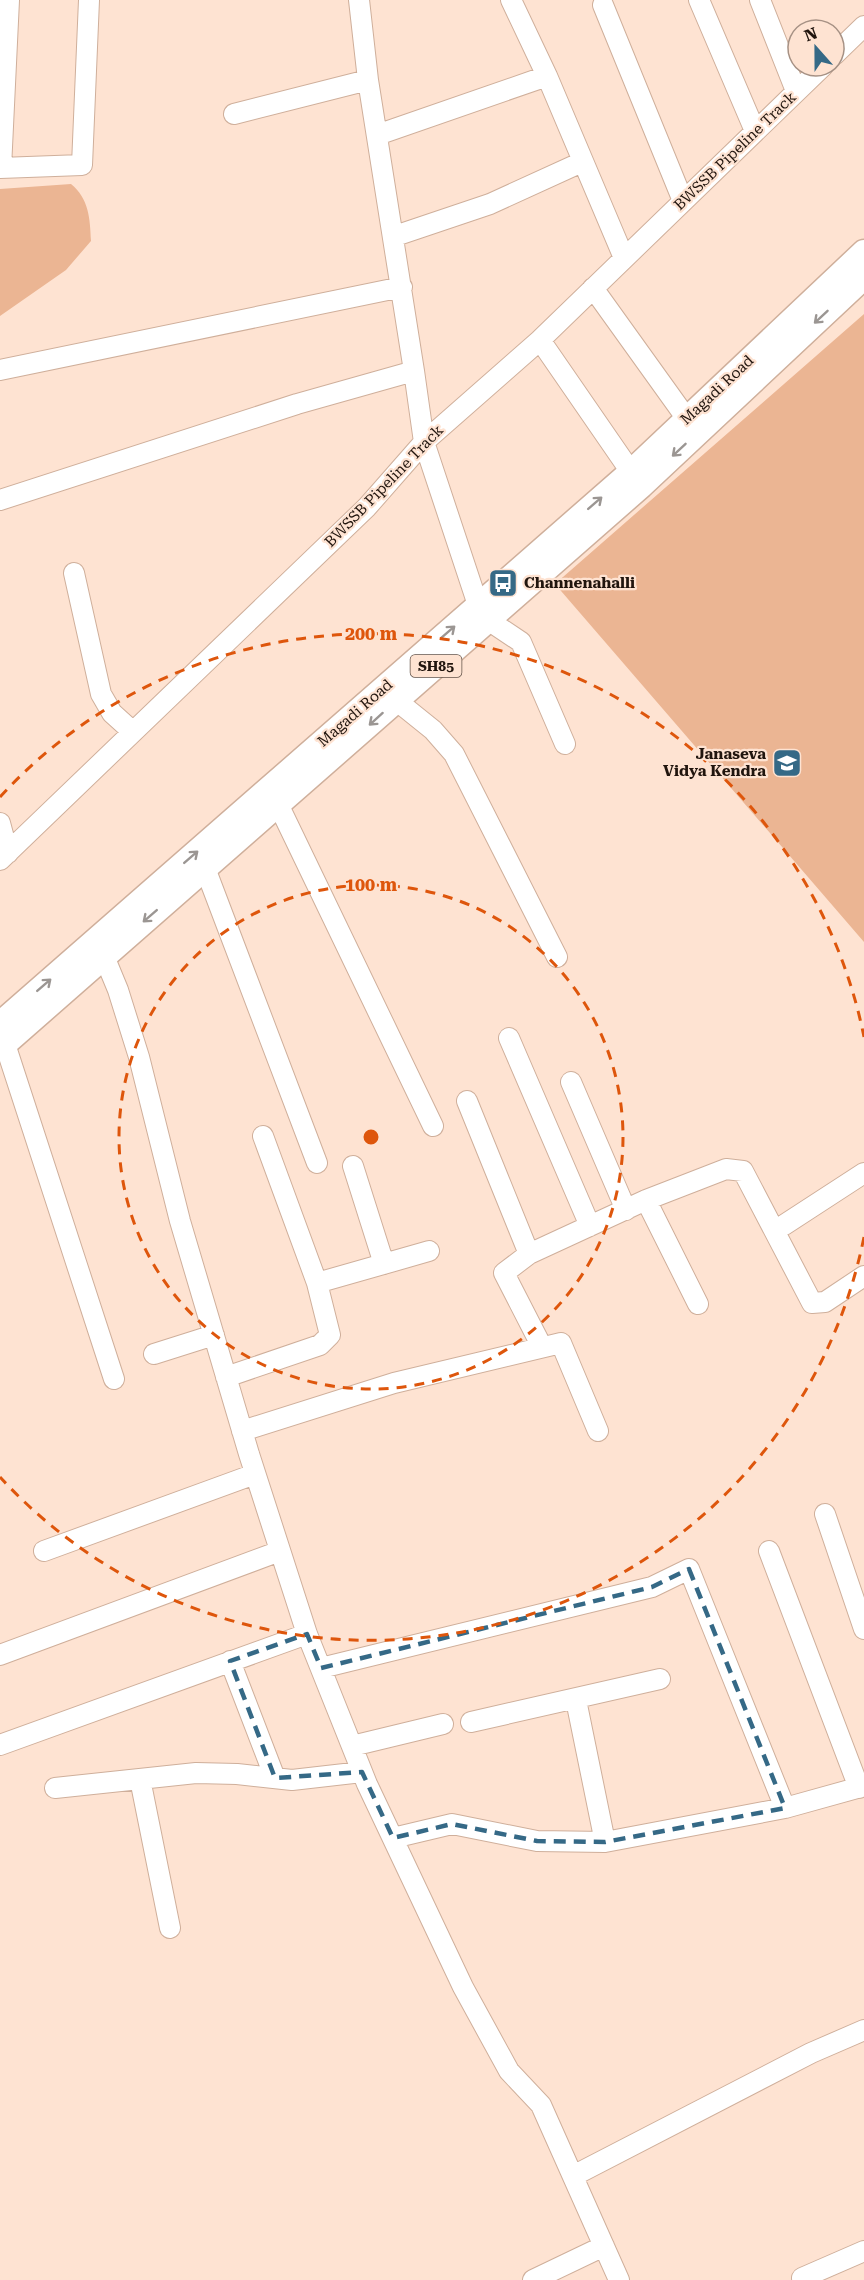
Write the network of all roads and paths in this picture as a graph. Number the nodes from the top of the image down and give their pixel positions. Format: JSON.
{"nodes":[{"id":1,"x":9,"y":0,"type":"edge"},
{"id":2,"x":89,"y":0,"type":"edge"},
{"id":3,"x":359,"y":0,"type":"edge"},
{"id":4,"x":511,"y":0,"type":"edge"},
{"id":5,"x":699,"y":0,"type":"edge"},
{"id":6,"x":760,"y":0,"type":"edge"},
{"id":7,"x":603,"y":4,"type":"dead end"},
{"id":8,"x":864,"y":26,"type":"edge"},
{"id":9,"x":846,"y":43,"type":"edge"},
{"id":10,"x":547,"y":76,"type":"junction"},
{"id":11,"x":810,"y":78,"type":"edge"},
{"id":12,"x":368,"y":80,"type":"junction"},
{"id":13,"x":796,"y":91,"type":"junction"},
{"id":14,"x":234,"y":114,"type":"dead end"},
{"id":15,"x":755,"y":131,"type":"junction"},
{"id":16,"x":377,"y":135,"type":"junction"},
{"id":17,"x":582,"y":162,"type":"junction"},
{"id":18,"x":0,"y":168,"type":"edge"},
{"id":19,"x":683,"y":201,"type":"junction"},
{"id":20,"x":395,"y":236,"type":"junction"},
{"id":21,"x":864,"y":252,"type":"edge"},
{"id":22,"x":624,"y":258,"type":"junction"},
{"id":23,"x":864,"y":277,"type":"edge"},
{"id":24,"x":402,"y":287,"type":"junction"},
{"id":25,"x":593,"y":288,"type":"junction"},
{"id":26,"x":540,"y":340,"type":"junction"},
{"id":27,"x":0,"y":370,"type":"edge"},
{"id":28,"x":414,"y":371,"type":"junction"},
{"id":29,"x":687,"y":419,"type":"junction"},
{"id":30,"x":424,"y":442,"type":"junction"},
{"id":31,"x":631,"y":472,"type":"junction"},
{"id":32,"x":0,"y":500,"type":"edge"},
{"id":33,"x":74,"y":573,"type":"dead end"},
{"id":34,"x":483,"y":613,"type":"junction"},
{"id":35,"x":397,"y":700,"type":"junction"},
{"id":36,"x":133,"y":732,"type":"junction"},
{"id":37,"x":565,"y":744,"type":"dead end"},
{"id":38,"x":279,"y":806,"type":"junction"},
{"id":39,"x":0,"y":823,"type":"edge"},
{"id":40,"x":4,"y":856,"type":"edge"},
{"id":41,"x":205,"y":868,"type":"junction"},
{"id":42,"x":101,"y":948,"type":"junction"},
{"id":43,"x":557,"y":957,"type":"dead end"},
{"id":44,"x":509,"y":1038,"type":"dead end"},
{"id":45,"x":2,"y":1039,"type":"edge"},
{"id":46,"x":571,"y":1082,"type":"dead end"},
{"id":47,"x":467,"y":1101,"type":"dead end"},
{"id":48,"x":433,"y":1126,"type":"dead end"},
{"id":49,"x":263,"y":1136,"type":"dead end"},
{"id":50,"x":317,"y":1163,"type":"dead end"},
{"id":51,"x":353,"y":1166,"type":"dead end"},
{"id":52,"x":864,"y":1173,"type":"edge"},
{"id":53,"x":646,"y":1200,"type":"junction"},
{"id":54,"x":626,"y":1210,"type":"junction"},
{"id":55,"x":784,"y":1225,"type":"dead end"},
{"id":56,"x":590,"y":1226,"type":"junction"},
{"id":57,"x":429,"y":1251,"type":"dead end"},
{"id":58,"x":529,"y":1254,"type":"junction"},
{"id":59,"x":384,"y":1264,"type":"junction"},
{"id":60,"x":864,"y":1276,"type":"edge"},
{"id":61,"x":317,"y":1283,"type":"junction"},
{"id":62,"x":698,"y":1304,"type":"dead end"},
{"id":63,"x":214,"y":1335,"type":"junction"},
{"id":64,"x":542,"y":1347,"type":"junction"},
{"id":65,"x":154,"y":1354,"type":"dead end"},
{"id":66,"x":226,"y":1377,"type":"junction"},
{"id":67,"x":114,"y":1379,"type":"dead end"},
{"id":68,"x":242,"y":1431,"type":"junction"},
{"id":69,"x":598,"y":1431,"type":"dead end"},
{"id":70,"x":255,"y":1474,"type":"junction"},
{"id":71,"x":825,"y":1514,"type":"dead end"},
{"id":72,"x":44,"y":1551,"type":"dead end"},
{"id":73,"x":280,"y":1551,"type":"junction"},
{"id":74,"x":769,"y":1551,"type":"dead end"},
{"id":75,"x":864,"y":1629,"type":"edge"},
{"id":76,"x":307,"y":1634,"type":"junction"},
{"id":77,"x":0,"y":1655,"type":"edge"},
{"id":78,"x":230,"y":1661,"type":"junction"},
{"id":79,"x":321,"y":1668,"type":"junction"},
{"id":80,"x":660,"y":1679,"type":"dead end"},
{"id":81,"x":576,"y":1700,"type":"junction"},
{"id":82,"x":471,"y":1722,"type":"dead end"},
{"id":83,"x":443,"y":1724,"type":"dead end"},
{"id":84,"x":0,"y":1745,"type":"edge"},
{"id":85,"x":352,"y":1746,"type":"junction"},
{"id":86,"x":363,"y":1772,"type":"junction"},
{"id":87,"x":275,"y":1778,"type":"junction"},
{"id":88,"x":140,"y":1779,"type":"junction"},
{"id":89,"x":861,"y":1787,"type":"edge"},
{"id":90,"x":55,"y":1788,"type":"dead end"},
{"id":91,"x":785,"y":1808,"type":"junction"},
{"id":92,"x":393,"y":1838,"type":"junction"},
{"id":93,"x":605,"y":1842,"type":"junction"},
{"id":94,"x":170,"y":1928,"type":"dead end"},
{"id":95,"x":864,"y":2030,"type":"edge"},
{"id":96,"x":573,"y":2176,"type":"junction"},
{"id":97,"x":604,"y":2246,"type":"junction"},
{"id":98,"x":864,"y":2251,"type":"edge"},
{"id":99,"x":802,"y":2278,"type":"dead end"},
{"id":100,"x":532,"y":2280,"type":"edge"},
{"id":101,"x":620,"y":2280,"type":"edge"}],
"edges":[{"from":1,"to":18,"type":"street"},
{"from":2,"to":18,"type":"street"},
{"from":3,"to":12,"type":"street"},
{"from":4,"to":10,"type":"street"},
{"from":5,"to":15,"type":"street"},
{"from":6,"to":13,"type":"street"},
{"from":7,"to":19,"type":"street"},
{"from":8,"to":9,"type":"street"},
{"from":10,"to":16,"type":"street"},
{"from":10,"to":17,"type":"street"},
{"from":11,"to":13,"type":"street","name":"BWSSB Pipeline Track"},
{"from":12,"to":14,"type":"street"},
{"from":12,"to":16,"type":"street"},
{"from":13,"to":15,"type":"street","name":"BWSSB Pipeline Track"},
{"from":15,"to":19,"type":"street","name":"BWSSB Pipeline Track"},
{"from":16,"to":20,"type":"street"},
{"from":17,"to":20,"type":"street"},
{"from":17,"to":22,"type":"street"},
{"from":19,"to":22,"type":"street","name":"BWSSB Pipeline Track"},
{"from":20,"to":24,"type":"street"},
{"from":21,"to":29,"type":"main road","name":"Magadi Road","number":"SH85"},
{"from":22,"to":25,"type":"street","name":"BWSSB Pipeline Track"},
{"from":23,"to":34,"type":"main road","name":"Magadi Road","number":"SH85","one_way":true},
{"from":24,"to":27,"type":"street"},
{"from":24,"to":28,"type":"street"},
{"from":25,"to":26,"type":"street","name":"BWSSB Pipeline Track"},
{"from":25,"to":29,"type":"street"},
{"from":26,"to":30,"type":"street","name":"BWSSB Pipeline Track"},
{"from":26,"to":31,"type":"street"},
{"from":28,"to":30,"type":"street"},
{"from":28,"to":32,"type":"street"},
{"from":29,"to":31,"type":"main road","name":"Magadi Road","number":"SH85"},
{"from":30,"to":34,"type":"street"},
{"from":30,"to":36,"type":"street","name":"BWSSB Pipeline Track"},
{"from":34,"to":31,"type":"main road","name":"Magadi Road","number":"SH85","one_way":true},
{"from":33,"to":36,"type":"street"},
{"from":34,"to":35,"type":"main road","name":"Magadi Road","number":"SH85"},
{"from":34,"to":37,"type":"street"},
{"from":42,"to":34,"type":"main road","name":"Magadi Road","number":"SH85","one_way":true},
{"from":35,"to":38,"type":"main road","name":"Magadi Road","number":"SH85","one_way":true},
{"from":35,"to":43,"type":"street"},
{"from":36,"to":40,"type":"street","name":"BWSSB Pipeline Track"},
{"from":38,"to":41,"type":"main road","name":"Magadi Road","number":"SH85"},
{"from":38,"to":48,"type":"street"},
{"from":39,"to":40,"type":"street"},
{"from":41,"to":42,"type":"main road","name":"Magadi Road","number":"SH85","one_way":true},
{"from":41,"to":50,"type":"street"},
{"from":42,"to":45,"type":"main road","name":"Magadi Road","number":"SH85"},
{"from":42,"to":63,"type":"street"},
{"from":44,"to":56,"type":"street"},
{"from":45,"to":67,"type":"street"},
{"from":46,"to":54,"type":"street"},
{"from":47,"to":58,"type":"street"},
{"from":49,"to":61,"type":"street"},
{"from":51,"to":59,"type":"street"},
{"from":52,"to":55,"type":"street"},
{"from":53,"to":54,"type":"street"},
{"from":53,"to":60,"type":"street"},
{"from":53,"to":62,"type":"street"},
{"from":54,"to":56,"type":"street"},
{"from":56,"to":58,"type":"street"},
{"from":57,"to":59,"type":"street"},
{"from":58,"to":64,"type":"street"},
{"from":59,"to":61,"type":"street"},
{"from":61,"to":66,"type":"street"},
{"from":63,"to":65,"type":"street"},
{"from":63,"to":66,"type":"street"},
{"from":64,"to":68,"type":"street"},
{"from":64,"to":69,"type":"street"},
{"from":66,"to":68,"type":"street"},
{"from":68,"to":70,"type":"street"},
{"from":70,"to":72,"type":"street"},
{"from":70,"to":73,"type":"street"},
{"from":71,"to":75,"type":"street"},
{"from":73,"to":76,"type":"street"},
{"from":73,"to":77,"type":"street"},
{"from":74,"to":89,"type":"street"},
{"from":76,"to":78,"type":"street"},
{"from":76,"to":79,"type":"street"},
{"from":78,"to":84,"type":"street"},
{"from":78,"to":87,"type":"street"},
{"from":79,"to":85,"type":"street"},
{"from":79,"to":91,"type":"street"},
{"from":80,"to":81,"type":"street"},
{"from":81,"to":82,"type":"street"},
{"from":81,"to":93,"type":"street"},
{"from":83,"to":85,"type":"street"},
{"from":85,"to":86,"type":"street"},
{"from":86,"to":87,"type":"street"},
{"from":86,"to":92,"type":"street"},
{"from":87,"to":88,"type":"street"},
{"from":88,"to":90,"type":"street"},
{"from":88,"to":94,"type":"street"},
{"from":89,"to":91,"type":"street"},
{"from":91,"to":93,"type":"street"},
{"from":92,"to":93,"type":"street"},
{"from":92,"to":96,"type":"street"},
{"from":95,"to":96,"type":"street"},
{"from":96,"to":97,"type":"street"},
{"from":97,"to":100,"type":"street"},
{"from":97,"to":101,"type":"street"},
{"from":98,"to":99,"type":"street"}]}
